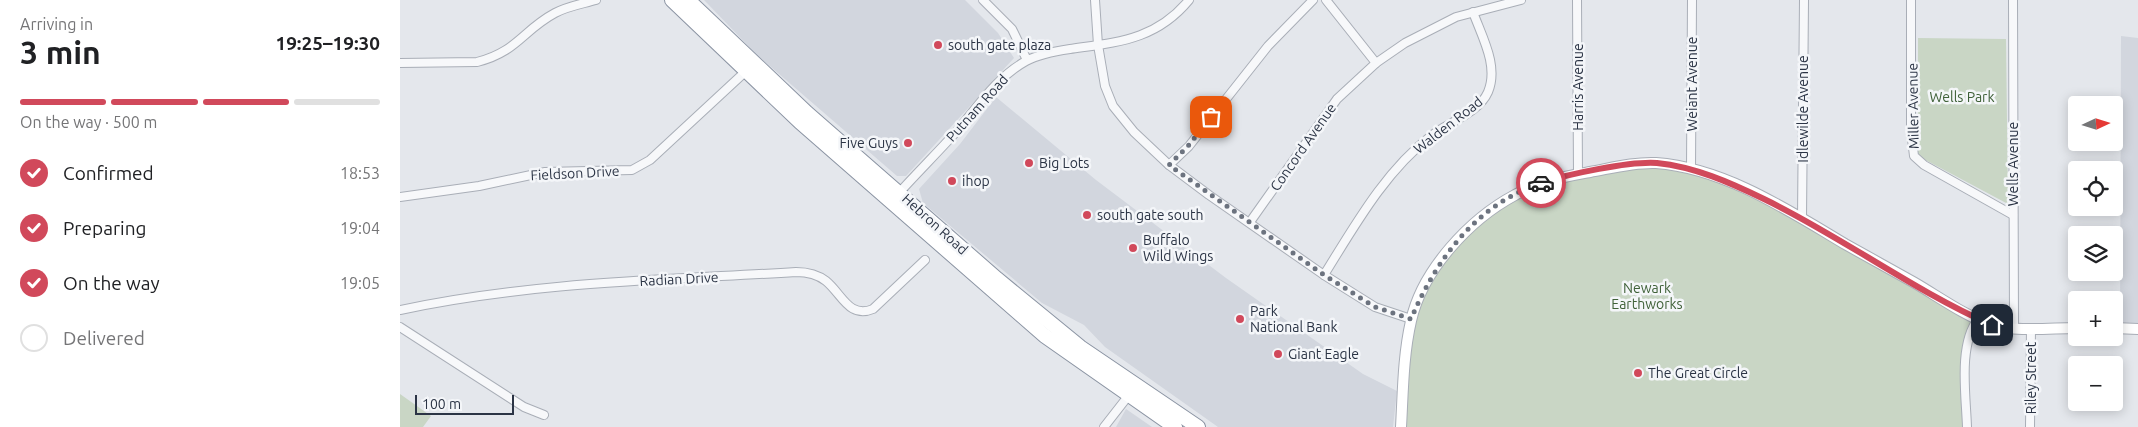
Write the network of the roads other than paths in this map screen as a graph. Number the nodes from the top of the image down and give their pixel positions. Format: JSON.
{"nodes":[{"id":1,"x":596,"y":0,"type":"edge"},
{"id":2,"x":672,"y":0,"type":"edge"},
{"id":3,"x":688,"y":0,"type":"edge"},
{"id":4,"x":983,"y":0,"type":"edge"},
{"id":5,"x":1095,"y":0,"type":"edge"},
{"id":6,"x":1189,"y":0,"type":"edge"},
{"id":7,"x":1313,"y":0,"type":"edge"},
{"id":8,"x":1326,"y":0,"type":"edge"},
{"id":9,"x":1521,"y":0,"type":"edge"},
{"id":10,"x":1577,"y":0,"type":"edge"},
{"id":11,"x":1692,"y":0,"type":"edge"},
{"id":12,"x":1804,"y":0,"type":"edge"},
{"id":13,"x":1911,"y":0,"type":"edge"},
{"id":14,"x":2013,"y":0,"type":"edge"},
{"id":15,"x":1474,"y":12,"type":"junction"},
{"id":16,"x":1098,"y":45,"type":"junction"},
{"id":17,"x":1027,"y":60,"type":"junction"},
{"id":18,"x":400,"y":63,"type":"edge"},
{"id":19,"x":1376,"y":63,"type":"junction"},
{"id":20,"x":745,"y":72,"type":"junction"},
{"id":21,"x":1169,"y":165,"type":"junction"},
{"id":22,"x":1691,"y":169,"type":"junction"},
{"id":23,"x":1578,"y":174,"type":"junction"},
{"id":24,"x":895,"y":197,"type":"junction"},
{"id":25,"x":400,"y":198,"type":"edge"},
{"id":26,"x":2013,"y":215,"type":"junction"},
{"id":27,"x":1802,"y":218,"type":"junction"},
{"id":28,"x":1250,"y":222,"type":"junction"},
{"id":29,"x":925,"y":260,"type":"dead end"},
{"id":30,"x":1324,"y":275,"type":"junction"},
{"id":31,"x":400,"y":310,"type":"edge"},
{"id":32,"x":1978,"y":318,"type":"junction"},
{"id":33,"x":1411,"y":319,"type":"junction"},
{"id":34,"x":400,"y":327,"type":"edge"},
{"id":35,"x":2014,"y":327,"type":"junction"},
{"id":36,"x":2031,"y":328,"type":"junction"},
{"id":37,"x":2068,"y":328,"type":"edge"},
{"id":38,"x":2123,"y":328,"type":"edge"},
{"id":39,"x":2138,"y":329,"type":"edge"},
{"id":40,"x":1131,"y":388,"type":"junction"},
{"id":41,"x":544,"y":415,"type":"dead end"},
{"id":42,"x":1195,"y":425,"type":"edge"},
{"id":43,"x":1104,"y":427,"type":"edge"},
{"id":44,"x":1175,"y":427,"type":"edge"},
{"id":45,"x":1401,"y":427,"type":"edge"},
{"id":46,"x":1967,"y":427,"type":"edge"},
{"id":47,"x":2030,"y":427,"type":"edge"}],
"edges":[{"from":1,"to":18,"type":"street"},
{"from":2,"to":20,"type":"highway","name":"Hebron Road"},
{"from":3,"to":24,"type":"highway","name":"Hebron Road"},
{"from":4,"to":17,"type":"street"},
{"from":5,"to":16,"type":"street"},
{"from":6,"to":16,"type":"street","name":"Putnam Road"},
{"from":7,"to":21,"type":"street"},
{"from":8,"to":19,"type":"street"},
{"from":9,"to":15,"type":"street","name":"Concord Avenue"},
{"from":10,"to":23,"type":"street","name":"Harris Avenue"},
{"from":11,"to":22,"type":"street","name":"Weiant Avenue"},
{"from":12,"to":27,"type":"street","name":"Idlewilde Avenue"},
{"from":13,"to":26,"type":"street","name":"Miller Avenue"},
{"from":14,"to":26,"type":"street","name":"Wells Avenue"},
{"from":15,"to":19,"type":"street","name":"Concord Avenue"},
{"from":15,"to":30,"type":"street","name":"Walden Road"},
{"from":16,"to":17,"type":"street","name":"Putnam Road"},
{"from":16,"to":21,"type":"street"},
{"from":17,"to":24,"type":"street","name":"Putnam Road"},
{"from":19,"to":28,"type":"street","name":"Concord Avenue"},
{"from":20,"to":24,"type":"highway","name":"Hebron Road"},
{"from":20,"to":25,"type":"street","name":"Fieldson Drive"},
{"from":21,"to":28,"type":"street"},
{"from":22,"to":23,"type":"main road"},
{"from":22,"to":27,"type":"main road"},
{"from":23,"to":33,"type":"main road"},
{"from":24,"to":40,"type":"highway","name":"Hebron Road"},
{"from":24,"to":40,"type":"highway","name":"Hebron Road"},
{"from":26,"to":35,"type":"street","name":"Wells Avenue"},
{"from":27,"to":32,"type":"main road"},
{"from":28,"to":30,"type":"street"},
{"from":29,"to":31,"type":"street","name":"Radian Drive"},
{"from":30,"to":33,"type":"street"},
{"from":32,"to":35,"type":"main road"},
{"from":32,"to":46,"type":"street"},
{"from":33,"to":45,"type":"main road"},
{"from":34,"to":41,"type":"street"},
{"from":35,"to":36,"type":"main road"},
{"from":36,"to":37,"type":"main road"},
{"from":36,"to":47,"type":"street","name":"Riley Street"},
{"from":38,"to":39,"type":"main road"},
{"from":40,"to":42,"type":"highway"},
{"from":40,"to":43,"type":"street"},
{"from":40,"to":44,"type":"highway","name":"Hebron Road"}]}
